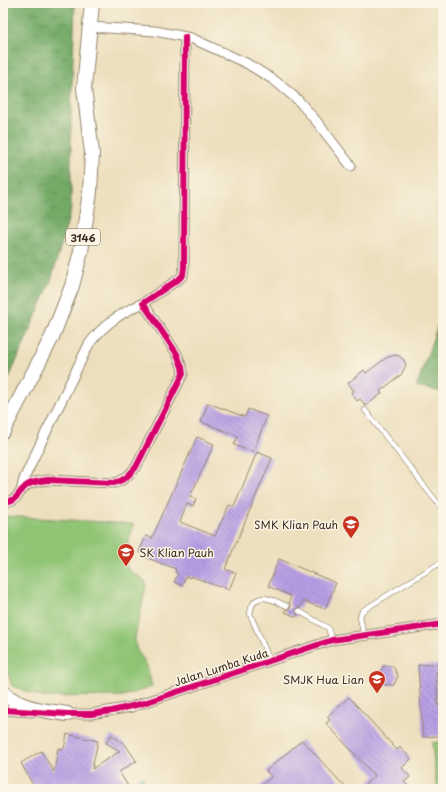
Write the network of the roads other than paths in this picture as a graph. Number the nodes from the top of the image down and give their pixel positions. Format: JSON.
{"nodes":[{"id":1,"x":92,"y":3,"type":"edge"},
{"id":2,"x":90,"y":27,"type":"junction"},
{"id":3,"x":185,"y":37,"type":"junction"},
{"id":4,"x":351,"y":166,"type":"dead end"},
{"id":5,"x":143,"y":303,"type":"junction"},
{"id":6,"x":365,"y":410,"type":"dead end"},
{"id":7,"x":3,"y":431,"type":"edge"},
{"id":8,"x":23,"y":489,"type":"junction"},
{"id":9,"x":3,"y":502,"type":"edge"},
{"id":10,"x":443,"y":510,"type":"edge"},
{"id":11,"x":443,"y":562,"type":"edge"},
{"id":12,"x":287,"y":606,"type":"dead end"},
{"id":13,"x":299,"y":611,"type":"dead end"},
{"id":14,"x":443,"y":624,"type":"edge"},
{"id":15,"x":364,"y":636,"type":"junction"},
{"id":16,"x":332,"y":640,"type":"junction"},
{"id":17,"x":270,"y":661,"type":"junction"},
{"id":18,"x":3,"y":692,"type":"edge"},
{"id":19,"x":3,"y":710,"type":"edge"},
{"id":20,"x":67,"y":714,"type":"junction"}],
"edges":[{"from":1,"to":2,"type":"main road","number":"3146"},
{"from":2,"to":3,"type":"street"},
{"from":2,"to":7,"type":"main road","number":"3146"},
{"from":3,"to":4,"type":"street"},
{"from":3,"to":5,"type":"street"},
{"from":5,"to":8,"type":"street"},
{"from":5,"to":8,"type":"street"},
{"from":6,"to":10,"type":"lane"},
{"from":8,"to":9,"type":"street"},
{"from":11,"to":15,"type":"lane"},
{"from":12,"to":17,"type":"lane"},
{"from":13,"to":16,"type":"lane"},
{"from":14,"to":15,"type":"street","name":"Jalan Lumba Kuda"},
{"from":15,"to":16,"type":"street","name":"Jalan Lumba Kuda"},
{"from":16,"to":17,"type":"street","name":"Jalan Lumba Kuda"},
{"from":17,"to":20,"type":"street","name":"Jalan Lumba Kuda"},
{"from":18,"to":20,"type":"main road"},
{"from":19,"to":20,"type":"street","name":"Jalan Lumba Kuda"}]}
